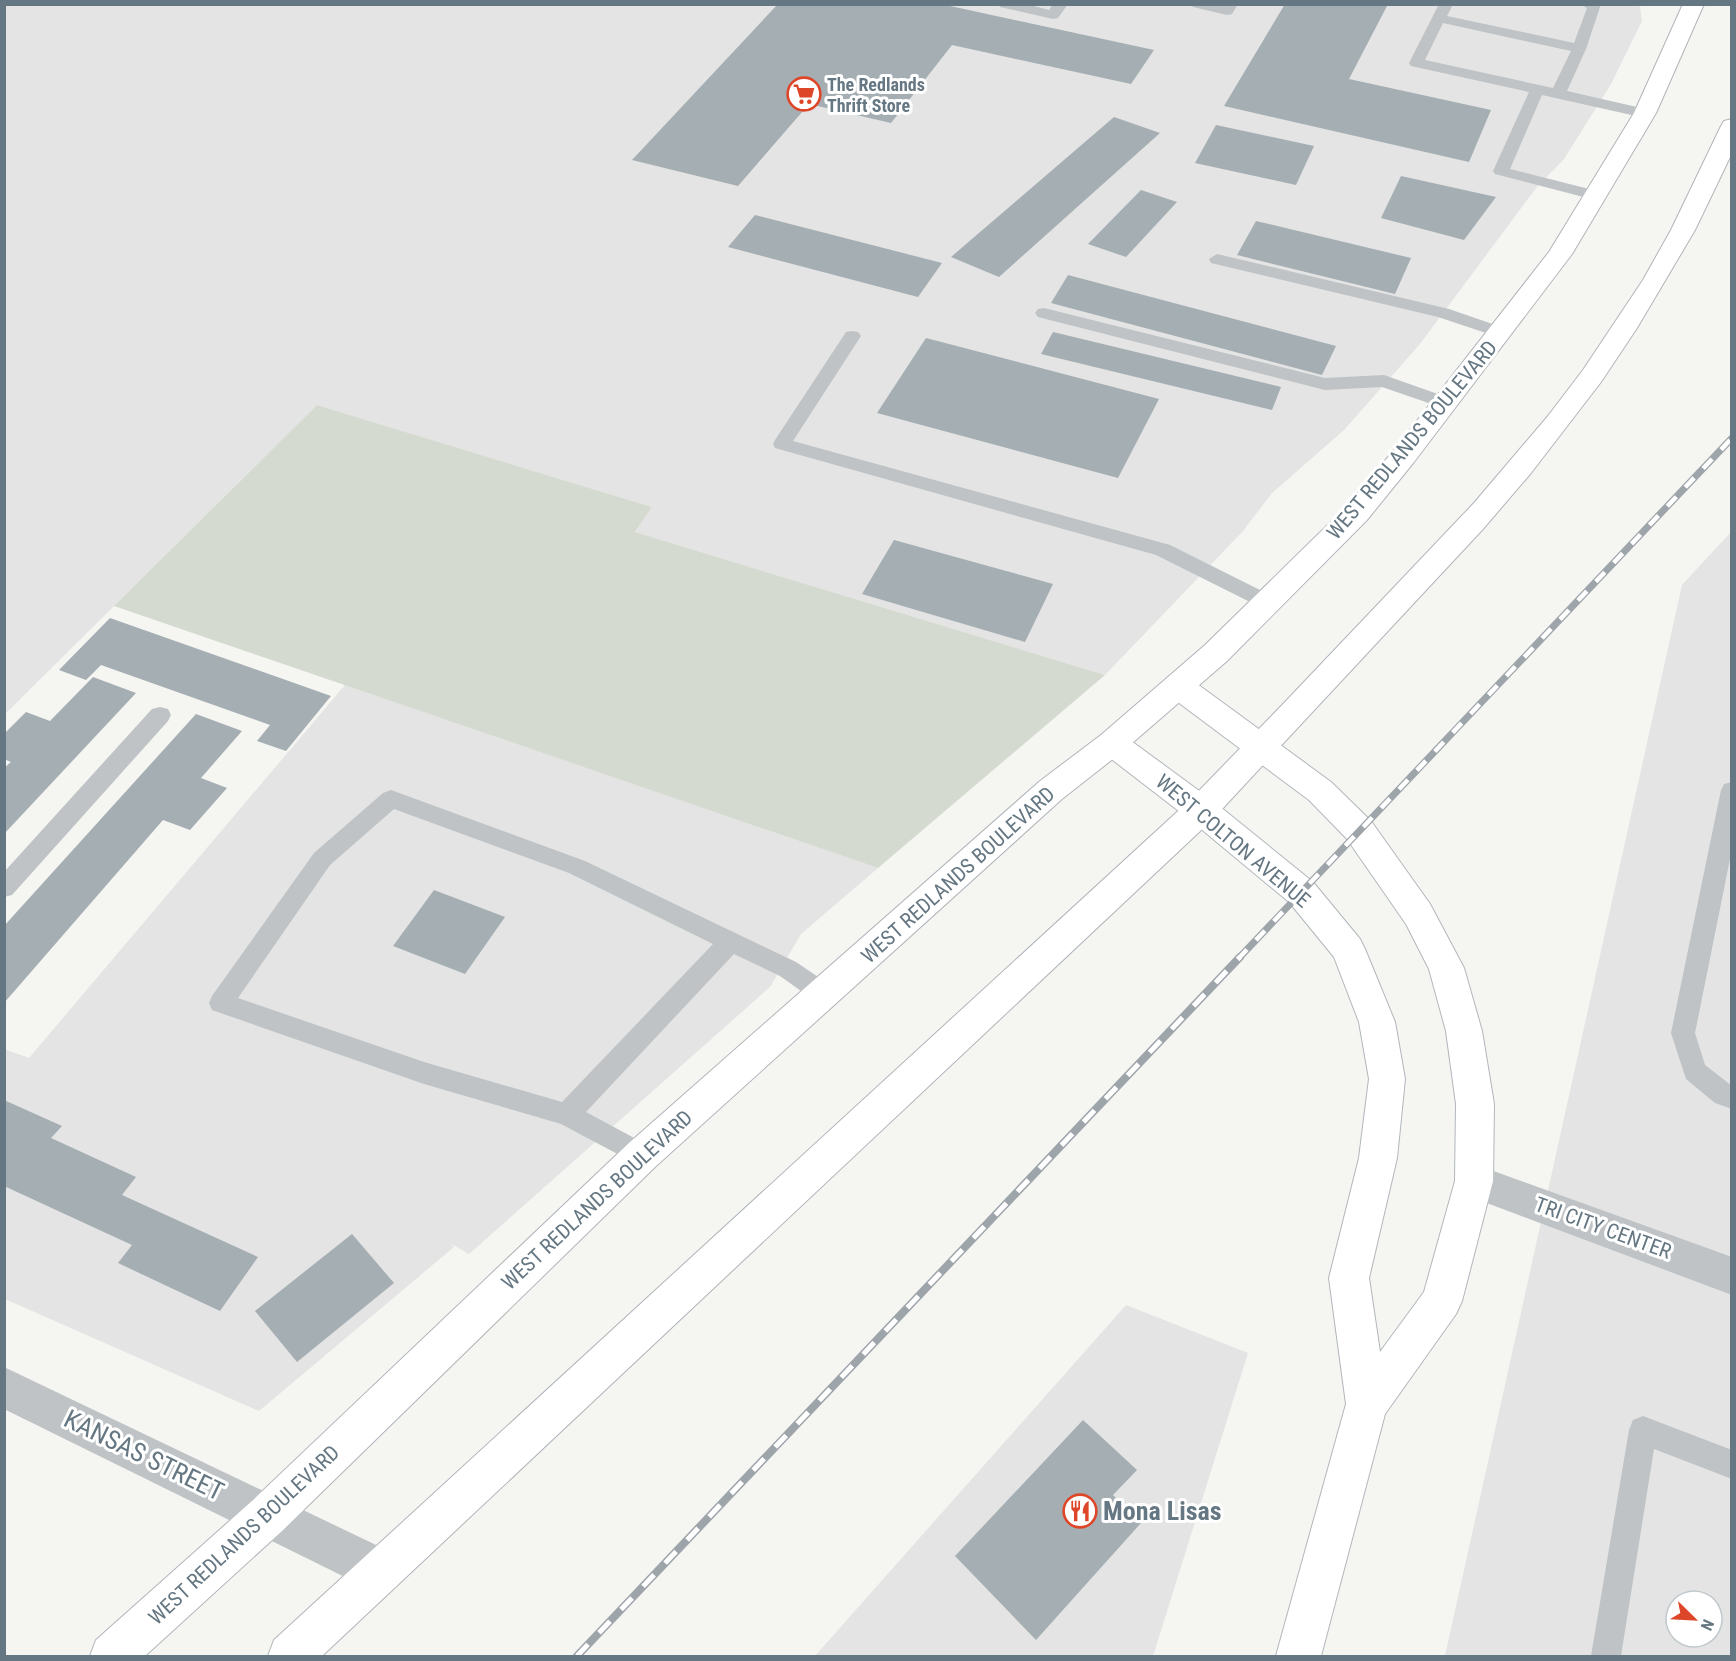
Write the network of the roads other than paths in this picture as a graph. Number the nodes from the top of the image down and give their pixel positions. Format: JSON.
{"nodes":[{"id":1,"x":1005,"y":4,"type":"edge"},
{"id":2,"x":1198,"y":4,"type":"edge"},
{"id":3,"x":1231,"y":4,"type":"edge"},
{"id":4,"x":1446,"y":4,"type":"edge"},
{"id":5,"x":1586,"y":4,"type":"edge"},
{"id":6,"x":1694,"y":4,"type":"edge"},
{"id":7,"x":1057,"y":10,"type":"edge"},
{"id":8,"x":1439,"y":18,"type":"junction"},
{"id":9,"x":1579,"y":49,"type":"junction"},
{"id":10,"x":1537,"y":90,"type":"junction"},
{"id":11,"x":1558,"y":94,"type":"junction"},
{"id":12,"x":1645,"y":113,"type":"junction"},
{"id":13,"x":1731,"y":126,"type":"edge"},
{"id":14,"x":1595,"y":195,"type":"junction"},
{"id":15,"x":1216,"y":260,"type":"dead end"},
{"id":16,"x":1044,"y":313,"type":"dead end"},
{"id":17,"x":1501,"y":333,"type":"junction"},
{"id":18,"x":852,"y":336,"type":"dead end"},
{"id":19,"x":1446,"y":404,"type":"junction"},
{"id":20,"x":1269,"y":603,"type":"junction"},
{"id":21,"x":1178,"y":686,"type":"junction"},
{"id":22,"x":160,"y":715,"type":"dead end"},
{"id":23,"x":1112,"y":743,"type":"junction"},
{"id":24,"x":1262,"y":747,"type":"junction"},
{"id":25,"x":1731,"y":790,"type":"edge"},
{"id":26,"x":1201,"y":810,"type":"junction"},
{"id":27,"x":4,"y":888,"type":"edge"},
{"id":28,"x":730,"y":942,"type":"junction"},
{"id":29,"x":824,"y":994,"type":"junction"},
{"id":30,"x":1731,"y":1098,"type":"edge"},
{"id":31,"x":567,"y":1115,"type":"junction"},
{"id":32,"x":642,"y":1155,"type":"junction"},
{"id":33,"x":1474,"y":1181,"type":"junction"},
{"id":34,"x":1731,"y":1276,"type":"edge"},
{"id":35,"x":4,"y":1387,"type":"edge"},
{"id":36,"x":1367,"y":1404,"type":"junction"},
{"id":37,"x":1731,"y":1465,"type":"edge"},
{"id":38,"x":267,"y":1516,"type":"junction"},
{"id":39,"x":381,"y":1571,"type":"junction"},
{"id":40,"x":112,"y":1656,"type":"edge"},
{"id":41,"x":290,"y":1656,"type":"edge"},
{"id":42,"x":1299,"y":1656,"type":"edge"},
{"id":43,"x":1606,"y":1656,"type":"edge"}],
"edges":[{"from":1,"to":7,"type":"lane"},
{"from":2,"to":3,"type":"lane"},
{"from":4,"to":8,"type":"lane"},
{"from":5,"to":9,"type":"lane"},
{"from":6,"to":12,"type":"main road","name":"WEST REDLANDS BOULEVARD"},
{"from":8,"to":9,"type":"lane"},
{"from":8,"to":10,"type":"lane"},
{"from":9,"to":11,"type":"lane"},
{"from":10,"to":11,"type":"lane"},
{"from":10,"to":14,"type":"lane"},
{"from":11,"to":12,"type":"lane"},
{"from":12,"to":14,"type":"main road","name":"WEST REDLANDS BOULEVARD"},
{"from":13,"to":24,"type":"main road"},
{"from":14,"to":17,"type":"main road","name":"WEST REDLANDS BOULEVARD"},
{"from":15,"to":17,"type":"lane"},
{"from":16,"to":19,"type":"lane"},
{"from":17,"to":19,"type":"main road","name":"WEST REDLANDS BOULEVARD"},
{"from":18,"to":20,"type":"lane"},
{"from":19,"to":20,"type":"main road","name":"WEST REDLANDS BOULEVARD"},
{"from":20,"to":21,"type":"main road","name":"WEST REDLANDS BOULEVARD"},
{"from":21,"to":23,"type":"main road","name":"WEST REDLANDS BOULEVARD"},
{"from":21,"to":24,"type":"main road","name":"WEST COLTON AVENUE"},
{"from":22,"to":27,"type":"lane"},
{"from":23,"to":26,"type":"main road","name":"WEST COLTON AVENUE"},
{"from":23,"to":29,"type":"main road","name":"WEST REDLANDS BOULEVARD"},
{"from":24,"to":26,"type":"main road"},
{"from":24,"to":33,"type":"main road","name":"WEST COLTON AVENUE"},
{"from":25,"to":30,"type":"lane"},
{"from":26,"to":36,"type":"main road","name":"WEST COLTON AVENUE"},
{"from":26,"to":39,"type":"main road"},
{"from":28,"to":29,"type":"lane"},
{"from":28,"to":31,"type":"lane"},
{"from":28,"to":31,"type":"lane"},
{"from":29,"to":32,"type":"main road","name":"WEST REDLANDS BOULEVARD"},
{"from":31,"to":32,"type":"lane"},
{"from":32,"to":38,"type":"main road","name":"WEST REDLANDS BOULEVARD"},
{"from":33,"to":34,"type":"street","name":"TRI CITY CENTER"},
{"from":33,"to":36,"type":"main road","name":"WEST COLTON AVENUE"},
{"from":35,"to":38,"type":"street","name":"KANSAS STREET"},
{"from":36,"to":42,"type":"main road","name":"WEST COLTON AVENUE"},
{"from":37,"to":43,"type":"lane"},
{"from":38,"to":39,"type":"street","name":"KANSAS STREET"},
{"from":38,"to":40,"type":"main road","name":"WEST REDLANDS BOULEVARD"},
{"from":39,"to":41,"type":"main road"}]}
